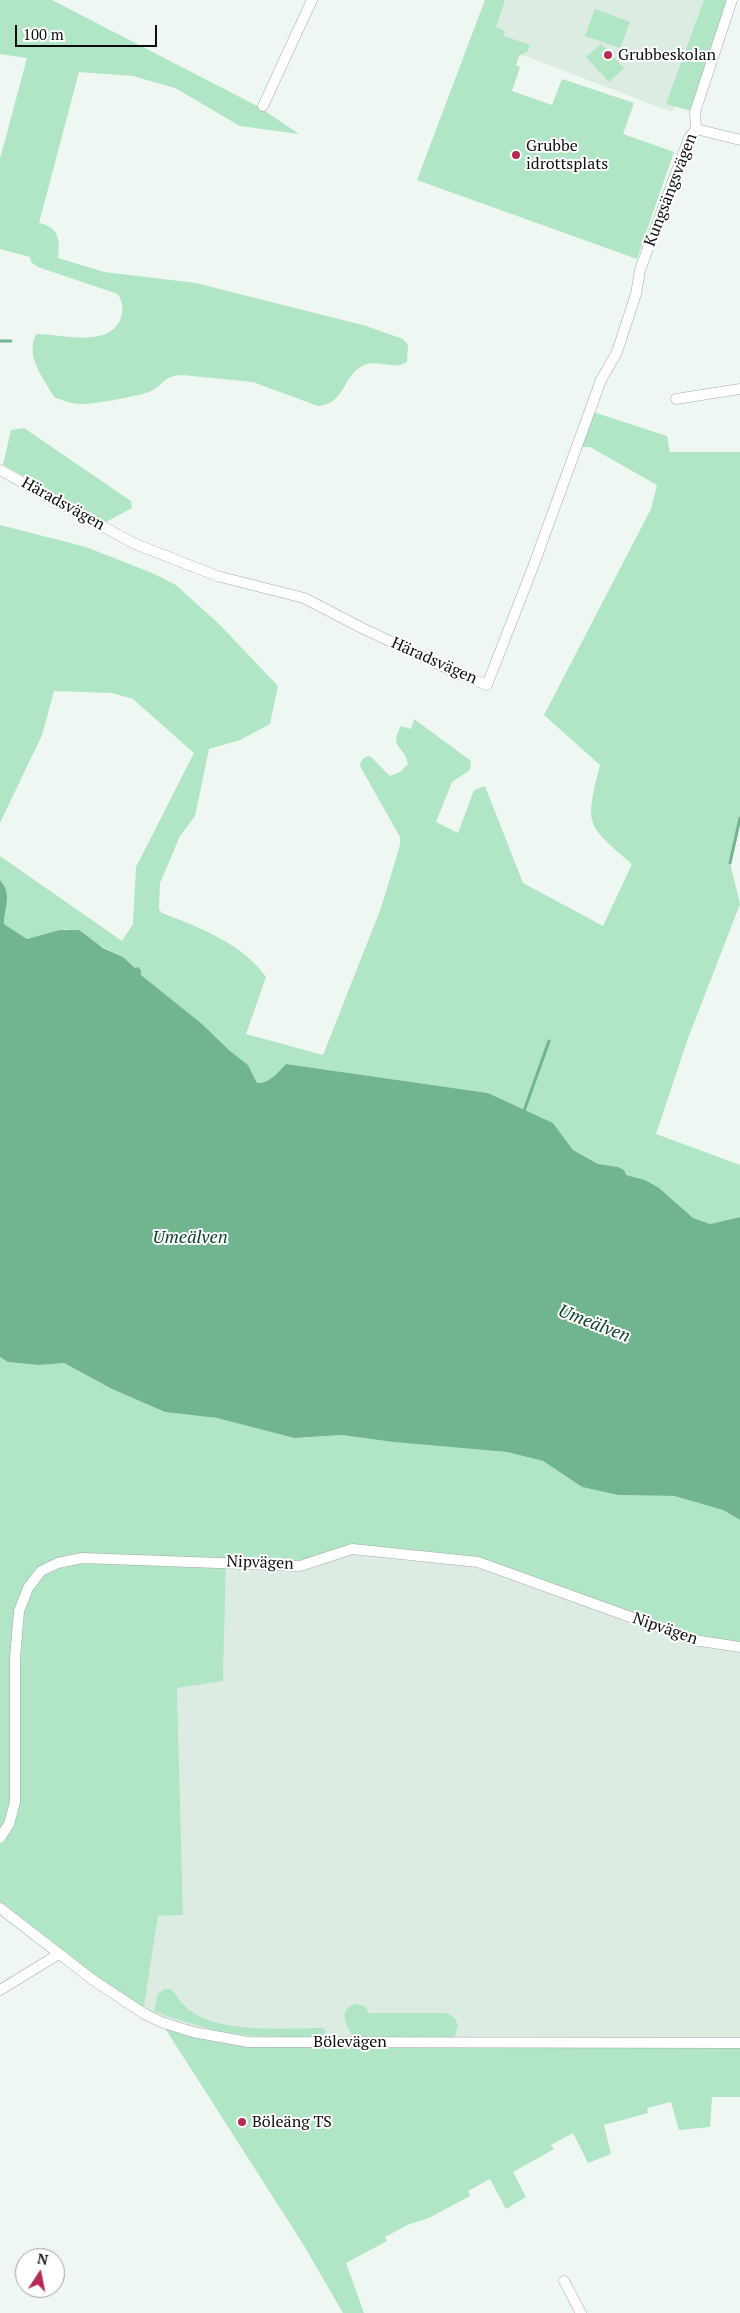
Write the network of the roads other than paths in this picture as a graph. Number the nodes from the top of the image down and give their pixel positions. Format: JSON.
{"nodes":[{"id":1,"x":312,"y":0,"type":"edge"},
{"id":2,"x":732,"y":0,"type":"edge"},
{"id":3,"x":263,"y":106,"type":"dead end"},
{"id":4,"x":696,"y":129,"type":"junction"},
{"id":5,"x":740,"y":140,"type":"edge"},
{"id":6,"x":636,"y":294,"type":"joint"},
{"id":7,"x":740,"y":389,"type":"edge"},
{"id":8,"x":676,"y":399,"type":"dead end"},
{"id":9,"x":0,"y":470,"type":"edge"},
{"id":10,"x":740,"y":1647,"type":"edge"},
{"id":11,"x":0,"y":1838,"type":"edge"},
{"id":12,"x":0,"y":1908,"type":"edge"},
{"id":13,"x":58,"y":1954,"type":"junction"},
{"id":14,"x":0,"y":1990,"type":"edge"},
{"id":15,"x":740,"y":2043,"type":"edge"},
{"id":16,"x":564,"y":2281,"type":"dead end"},
{"id":17,"x":581,"y":2313,"type":"edge"}],
"edges":[{"from":1,"to":3,"type":"street"},
{"from":2,"to":4,"type":"street","name":"Kungsängsvägen"},
{"from":4,"to":5,"type":"street"},
{"from":4,"to":6,"type":"street","name":"Kungsängsvägen"},
{"from":6,"to":9,"type":"street","name":"Häradsvägen"},
{"from":7,"to":8,"type":"street"},
{"from":10,"to":11,"type":"street","name":"Nipvägen"},
{"from":12,"to":13,"type":"street","name":"Bölevägen"},
{"from":13,"to":14,"type":"street"},
{"from":13,"to":15,"type":"street","name":"Bölevägen"},
{"from":16,"to":17,"type":"street"}]}
